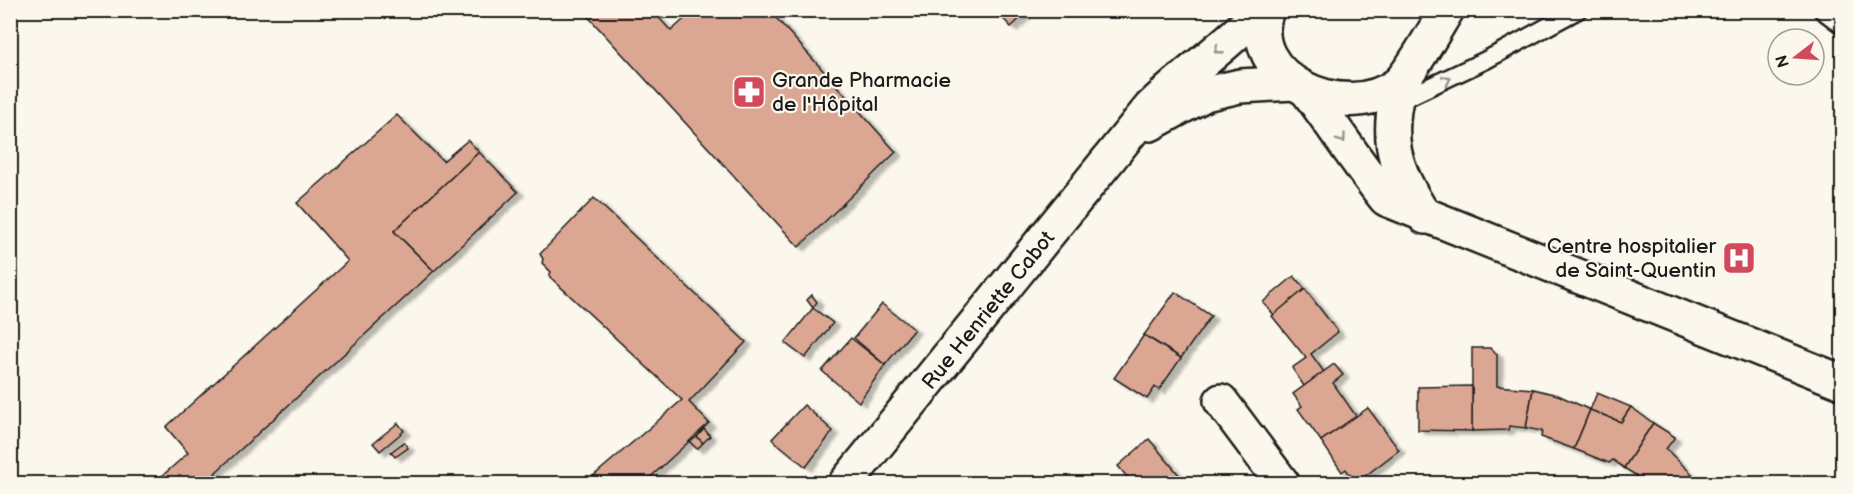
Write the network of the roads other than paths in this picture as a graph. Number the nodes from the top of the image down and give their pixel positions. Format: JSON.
{"nodes":[{"id":1,"x":1261,"y":10,"type":"edge"},
{"id":2,"x":1267,"y":10,"type":"edge"},
{"id":3,"x":1447,"y":10,"type":"edge"},
{"id":4,"x":1578,"y":10,"type":"edge"},
{"id":5,"x":1822,"y":10,"type":"edge"},
{"id":6,"x":1842,"y":25,"type":"edge"},
{"id":7,"x":1301,"y":87,"type":"junction"},
{"id":8,"x":1385,"y":95,"type":"junction"},
{"id":9,"x":1131,"y":135,"type":"junction"},
{"id":10,"x":1425,"y":217,"type":"junction"},
{"id":11,"x":1842,"y":382,"type":"edge"},
{"id":12,"x":1221,"y":401,"type":"dead end"},
{"id":13,"x":845,"y":483,"type":"edge"},
{"id":14,"x":1282,"y":483,"type":"edge"}],
"edges":[{"from":1,"to":9,"type":"street","name":"Rue Henriette Cabot","one_way":true},
{"from":2,"to":7,"type":"street"},
{"from":3,"to":8,"type":"street"},
{"from":8,"to":4,"type":"lane","one_way":true},
{"from":5,"to":6,"type":"lane"},
{"from":7,"to":8,"type":"street"},
{"from":7,"to":9,"type":"street","name":"Rue Henriette Cabot"},
{"from":7,"to":10,"type":"street","one_way":true},
{"from":8,"to":10,"type":"street"},
{"from":9,"to":13,"type":"street","name":"Rue Henriette Cabot"},
{"from":10,"to":11,"type":"street"},
{"from":12,"to":14,"type":"street"}]}
